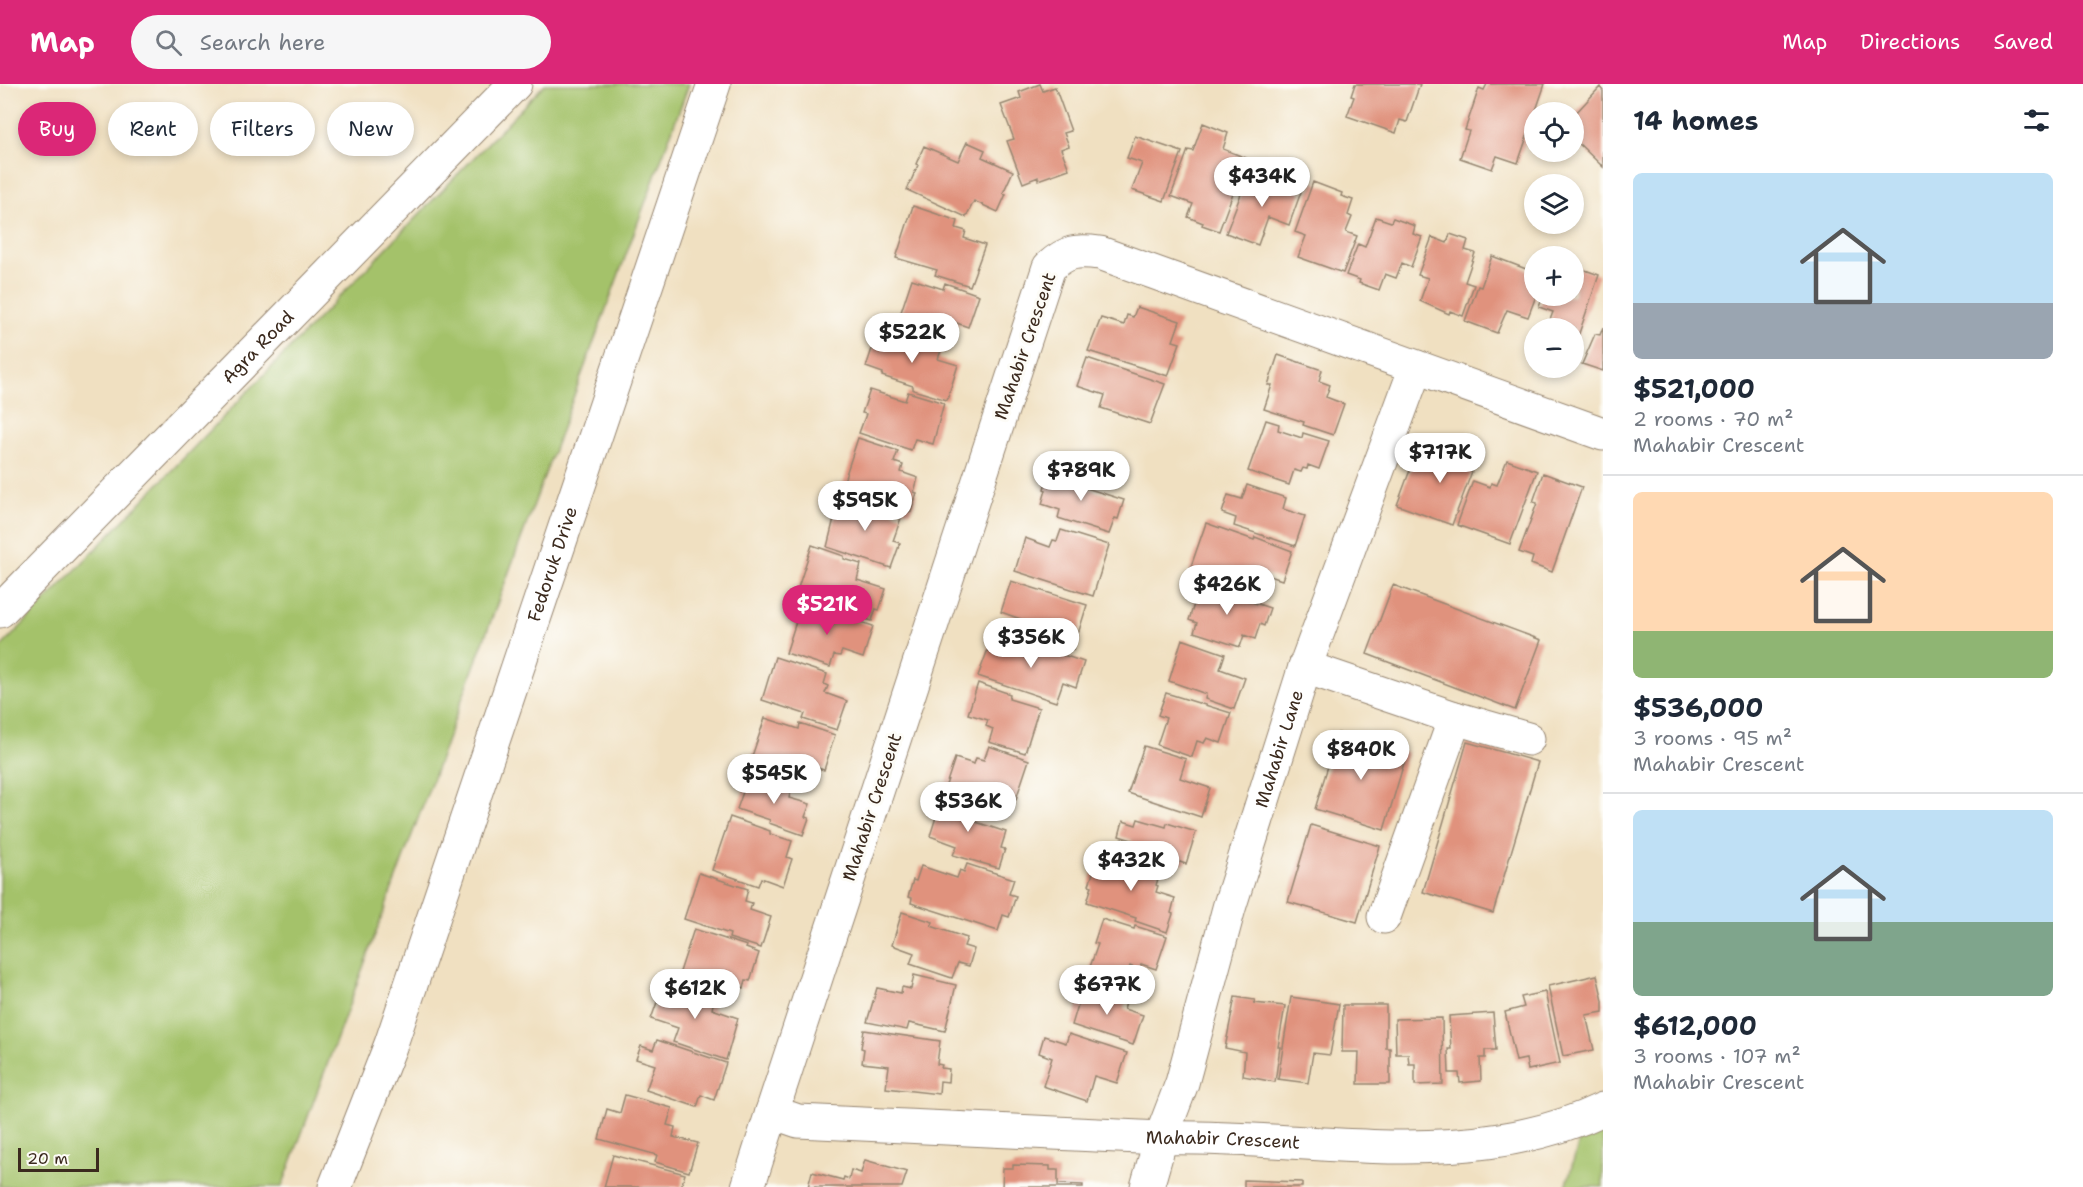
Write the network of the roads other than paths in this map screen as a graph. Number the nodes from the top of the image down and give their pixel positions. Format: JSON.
{"nodes":[{"id":1,"x":514,"y":84,"type":"edge"},
{"id":2,"x":714,"y":84,"type":"edge"},
{"id":3,"x":1416,"y":367,"type":"junction"},
{"id":4,"x":1603,"y":434,"type":"edge"},
{"id":5,"x":0,"y":611,"type":"edge"},
{"id":6,"x":1305,"y":667,"type":"junction"},
{"id":7,"x":1455,"y":717,"type":"junction"},
{"id":8,"x":1528,"y":739,"type":"dead end"},
{"id":9,"x":1384,"y":916,"type":"dead end"},
{"id":10,"x":391,"y":1044,"type":"junction"},
{"id":11,"x":1603,"y":1109,"type":"edge"},
{"id":12,"x":772,"y":1112,"type":"junction"},
{"id":13,"x":1161,"y":1138,"type":"junction"},
{"id":14,"x":335,"y":1187,"type":"edge"},
{"id":15,"x":357,"y":1187,"type":"edge"},
{"id":16,"x":748,"y":1187,"type":"edge"},
{"id":17,"x":1147,"y":1187,"type":"edge"}],
"edges":[{"from":1,"to":5,"type":"street","name":"Agra Road"},
{"from":2,"to":10,"type":"street","name":"Fedoruk Drive"},
{"from":3,"to":4,"type":"street","name":"Mahabir Crescent"},
{"from":3,"to":6,"type":"street","name":"Mahabir Lane"},
{"from":3,"to":12,"type":"street","name":"Mahabir Crescent"},
{"from":6,"to":7,"type":"street"},
{"from":6,"to":13,"type":"street","name":"Mahabir Lane"},
{"from":7,"to":8,"type":"street"},
{"from":7,"to":9,"type":"street"},
{"from":10,"to":14,"type":"street","name":"Fedoruk Drive"},
{"from":10,"to":15,"type":"street","name":"Fedoruk Drive"},
{"from":11,"to":13,"type":"street","name":"Mahabir Crescent"},
{"from":12,"to":13,"type":"street","name":"Mahabir Crescent"},
{"from":12,"to":16,"type":"street"},
{"from":13,"to":17,"type":"street","name":"Mahabir Lane"}]}
